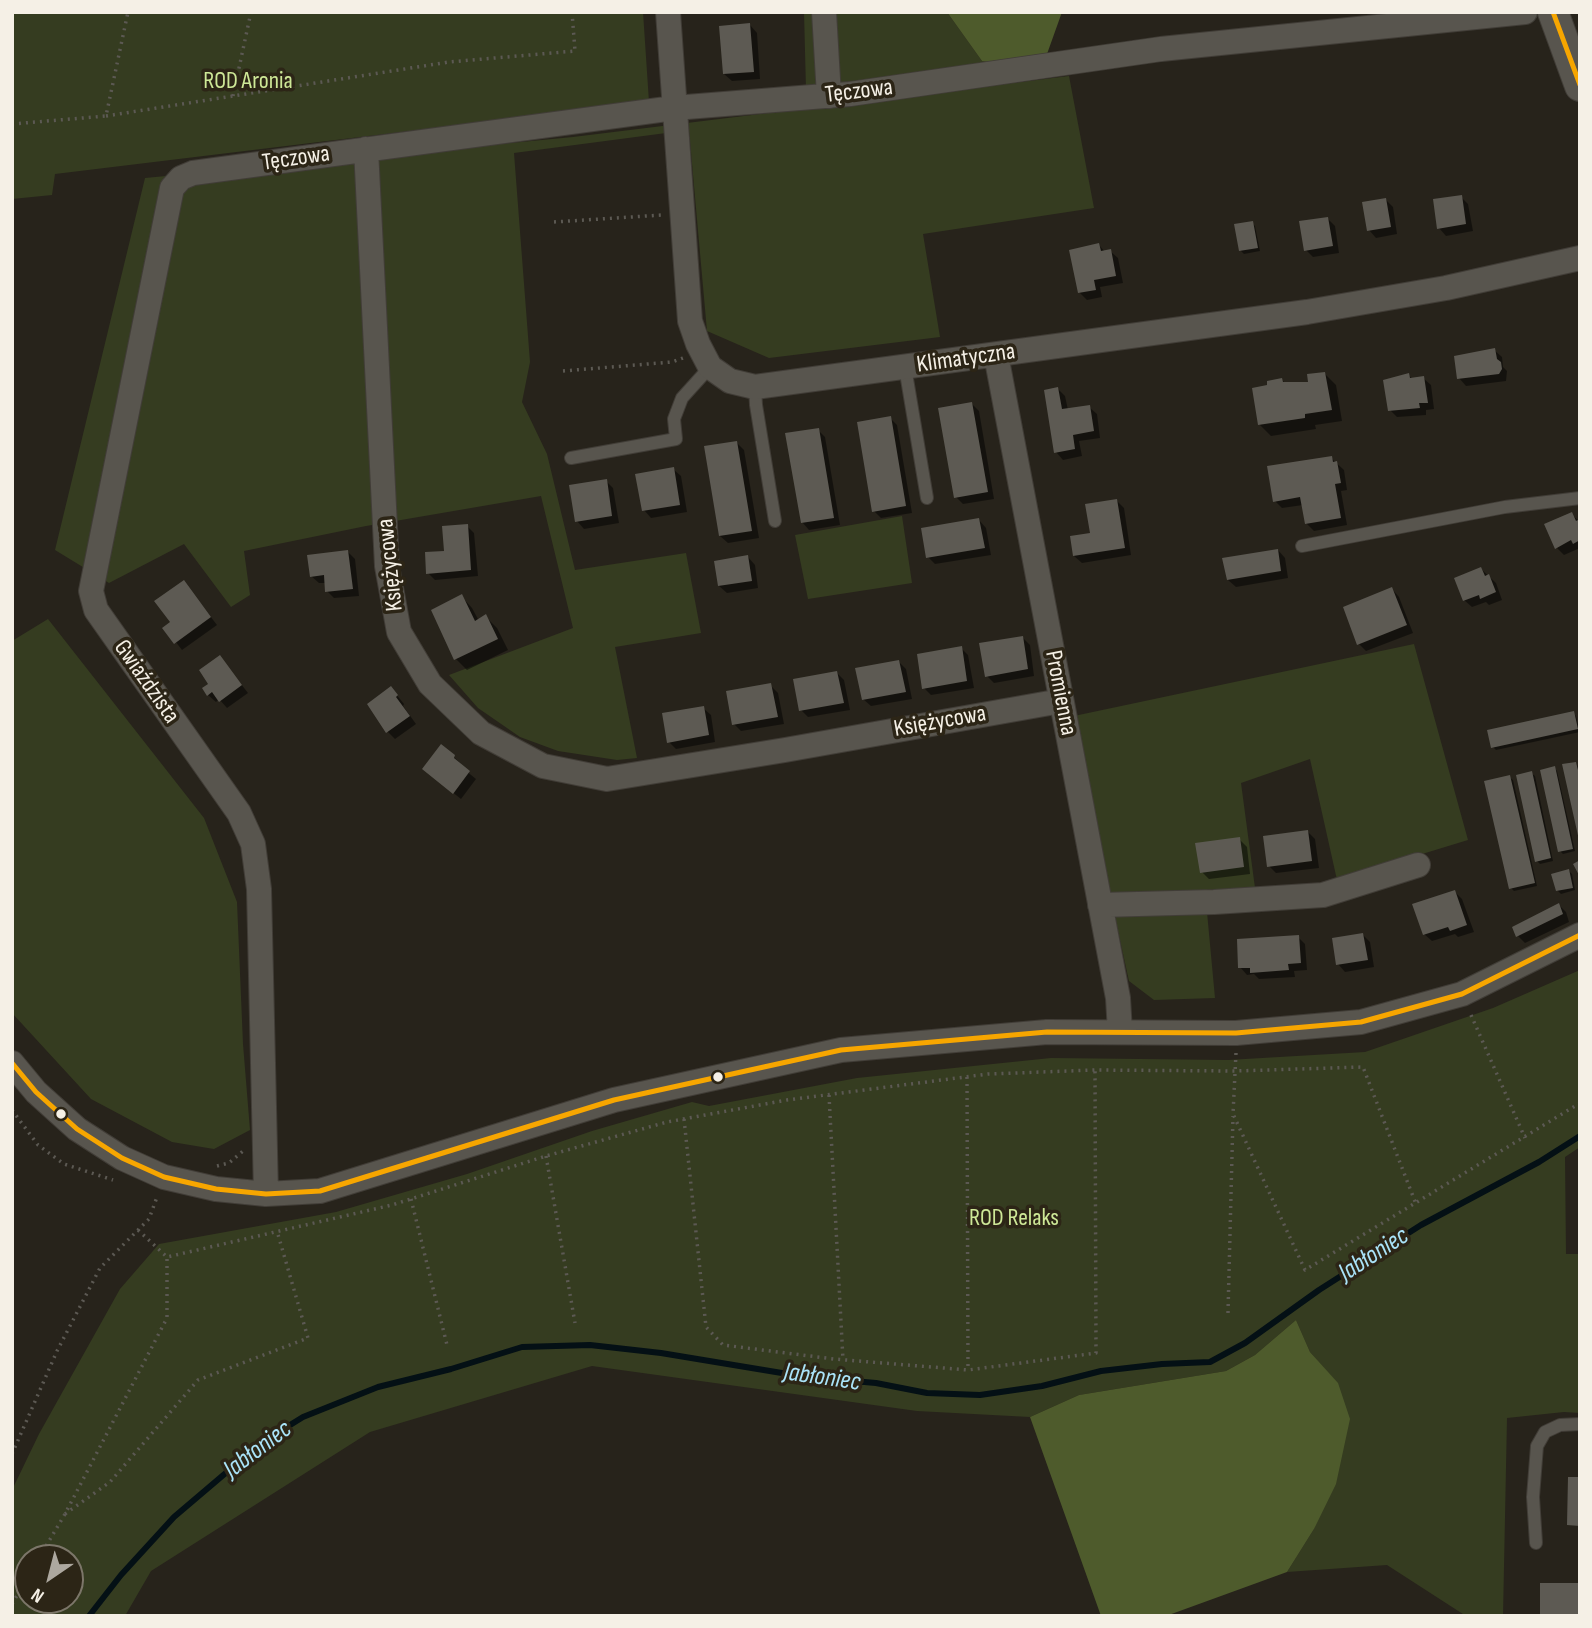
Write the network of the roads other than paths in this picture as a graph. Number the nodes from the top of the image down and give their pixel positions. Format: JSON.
{"nodes":[{"id":1,"x":668,"y":12,"type":"edge"},
{"id":2,"x":824,"y":12,"type":"edge"},
{"id":3,"x":1525,"y":12,"type":"edge"},
{"id":4,"x":1553,"y":12,"type":"edge"},
{"id":5,"x":1580,"y":86,"type":"edge"},
{"id":6,"x":829,"y":96,"type":"junction"},
{"id":7,"x":674,"y":108,"type":"junction"},
{"id":8,"x":366,"y":149,"type":"junction"},
{"id":9,"x":193,"y":173,"type":"joint"},
{"id":10,"x":1580,"y":258,"type":"edge"},
{"id":11,"x":996,"y":355,"type":"junction"},
{"id":12,"x":706,"y":360,"type":"junction"},
{"id":13,"x":905,"y":367,"type":"junction"},
{"id":14,"x":755,"y":387,"type":"junction"},
{"id":15,"x":571,"y":458,"type":"dead end"},
{"id":16,"x":927,"y":498,"type":"dead end"},
{"id":17,"x":1580,"y":498,"type":"edge"},
{"id":18,"x":775,"y":521,"type":"dead end"},
{"id":19,"x":1302,"y":546,"type":"dead end"},
{"id":20,"x":1062,"y":701,"type":"junction"},
{"id":21,"x":1418,"y":865,"type":"dead end"},
{"id":22,"x":1100,"y":905,"type":"junction"},
{"id":23,"x":1580,"y":934,"type":"edge"},
{"id":24,"x":1119,"y":1032,"type":"junction"},
{"id":25,"x":12,"y":1063,"type":"edge"},
{"id":26,"x":266,"y":1194,"type":"junction"},
{"id":27,"x":1580,"y":1424,"type":"edge"},
{"id":28,"x":1536,"y":1543,"type":"dead end"}],
"edges":[{"from":1,"to":7,"type":"street"},
{"from":2,"to":6,"type":"street"},
{"from":3,"to":6,"type":"street","name":"Tęczowa"},
{"from":4,"to":5,"type":"street"},
{"from":6,"to":7,"type":"street","name":"Tęczowa"},
{"from":7,"to":8,"type":"street","name":"Tęczowa"},
{"from":7,"to":12,"type":"street"},
{"from":8,"to":9,"type":"street","name":"Tęczowa"},
{"from":8,"to":20,"type":"street","name":"Księżycowa"},
{"from":9,"to":26,"type":"street","name":"Gwiaździsta"},
{"from":10,"to":11,"type":"street","name":"Klimatyczna"},
{"from":11,"to":13,"type":"street","name":"Klimatyczna"},
{"from":11,"to":20,"type":"street","name":"Promienna"},
{"from":12,"to":14,"type":"street","name":"Klimatyczna"},
{"from":12,"to":15,"type":"lane"},
{"from":13,"to":14,"type":"street","name":"Klimatyczna"},
{"from":13,"to":16,"type":"lane"},
{"from":14,"to":18,"type":"lane"},
{"from":17,"to":19,"type":"lane"},
{"from":20,"to":22,"type":"street","name":"Promienna"},
{"from":21,"to":22,"type":"street"},
{"from":22,"to":24,"type":"street","name":"Promienna"},
{"from":23,"to":24,"type":"street"},
{"from":24,"to":26,"type":"street"},
{"from":25,"to":26,"type":"street"},
{"from":27,"to":28,"type":"lane"}]}
